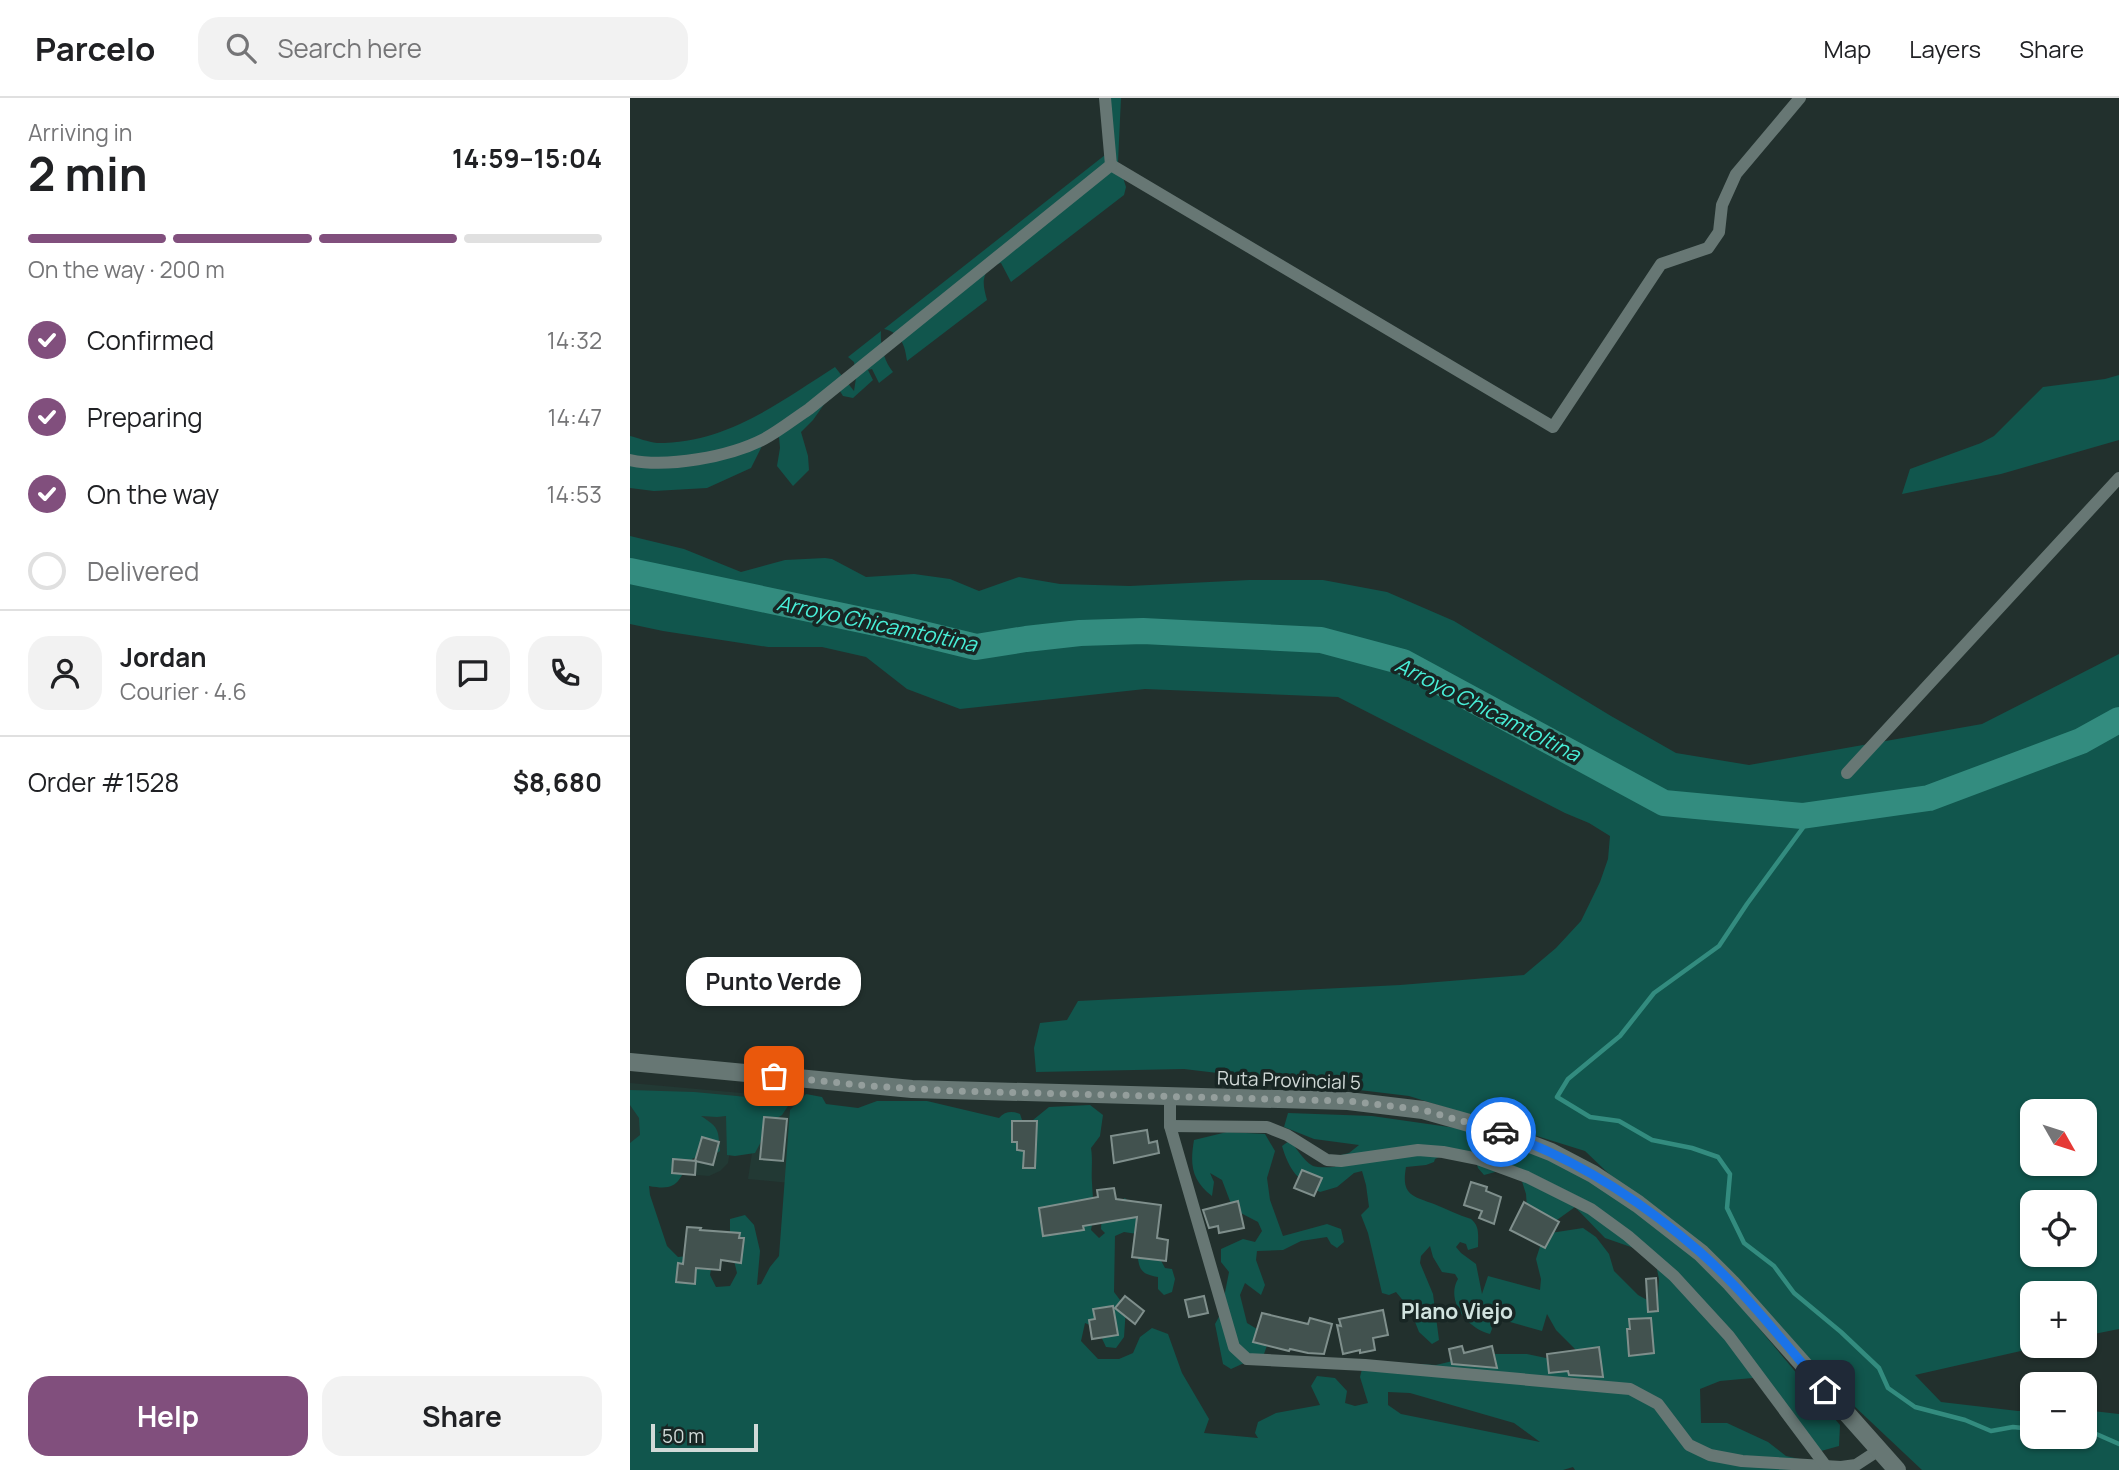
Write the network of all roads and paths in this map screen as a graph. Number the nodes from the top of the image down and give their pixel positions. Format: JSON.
{"nodes":[{"id":1,"x":1105,"y":98,"type":"edge"},
{"id":2,"x":1800,"y":98,"type":"edge"},
{"id":3,"x":1111,"y":165,"type":"junction"},
{"id":4,"x":630,"y":460,"type":"edge"},
{"id":5,"x":2119,"y":478,"type":"edge"},
{"id":6,"x":1847,"y":773,"type":"dead end"},
{"id":7,"x":630,"y":1062,"type":"edge"},
{"id":8,"x":1170,"y":1097,"type":"junction"},
{"id":9,"x":1170,"y":1125,"type":"junction"},
{"id":10,"x":1879,"y":1450,"type":"junction"},
{"id":11,"x":1825,"y":1465,"type":"junction"},
{"id":12,"x":1893,"y":1469,"type":"edge"}],
"edges":[{"from":1,"to":3,"type":"street"},
{"from":2,"to":3,"type":"street"},
{"from":3,"to":4,"type":"street"},
{"from":5,"to":6,"type":"street"},
{"from":7,"to":8,"type":"main road","name":"Ruta Provincial 5"},
{"from":8,"to":9,"type":"street"},
{"from":8,"to":10,"type":"main road","name":"Ruta Provincial 5"},
{"from":9,"to":11,"type":"street"},
{"from":9,"to":11,"type":"street"},
{"from":10,"to":11,"type":"street"},
{"from":10,"to":12,"type":"main road","name":"Ruta Provincial 5"}]}
